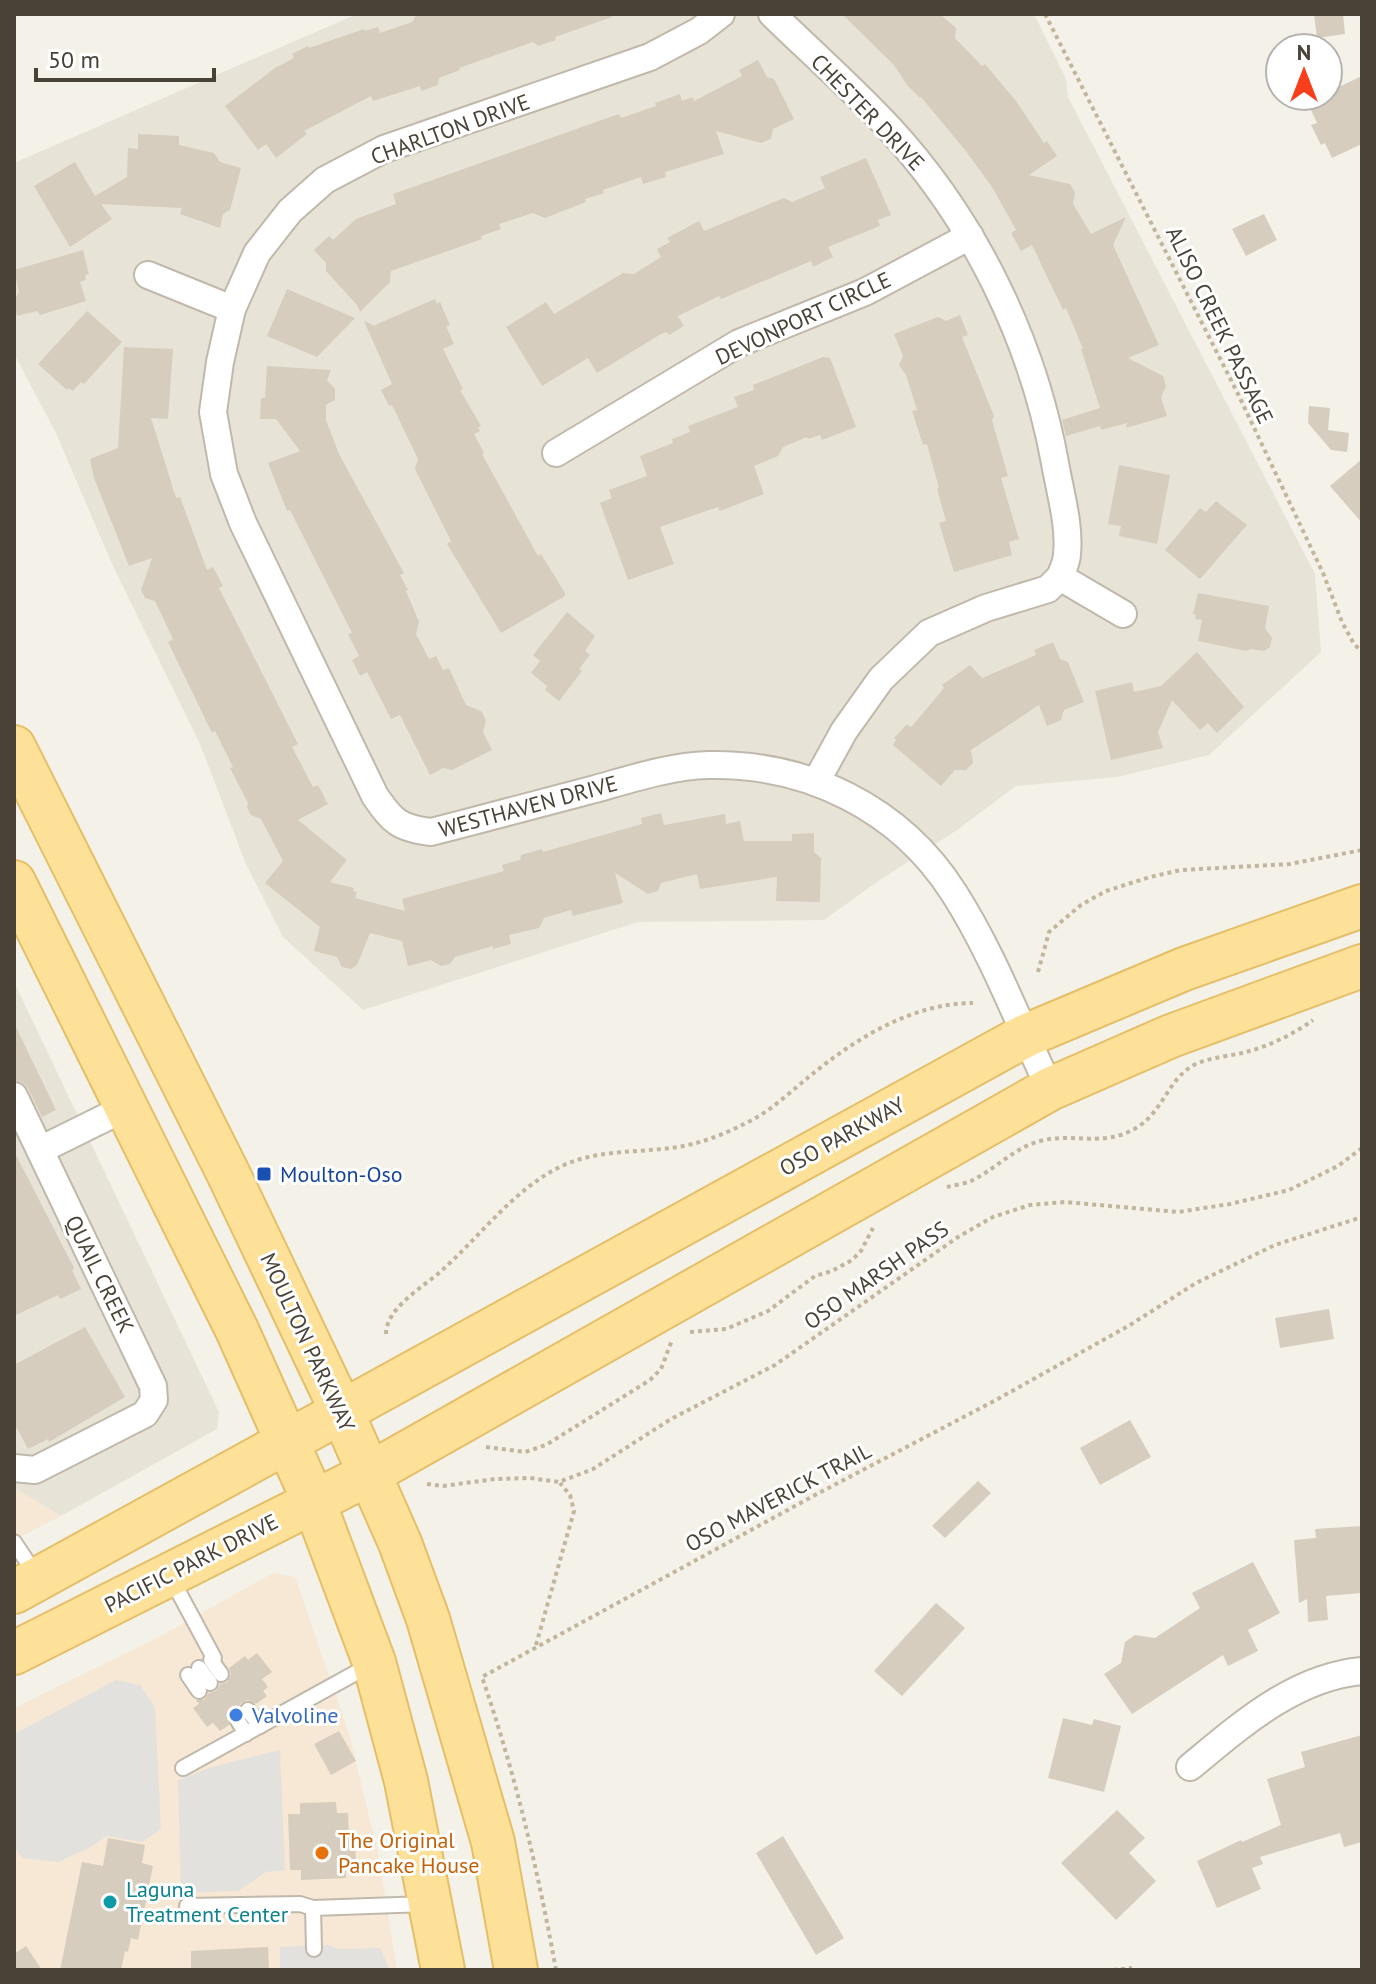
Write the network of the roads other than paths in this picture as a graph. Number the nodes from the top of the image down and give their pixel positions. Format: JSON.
{"nodes":[{"id":1,"x":721,"y":14,"type":"edge"},
{"id":2,"x":772,"y":14,"type":"edge"},
{"id":3,"x":970,"y":236,"type":"junction"},
{"id":4,"x":148,"y":275,"type":"dead end"},
{"id":5,"x":232,"y":309,"type":"junction"},
{"id":6,"x":556,"y":453,"type":"dead end"},
{"id":7,"x":1060,"y":577,"type":"junction"},
{"id":8,"x":1123,"y":614,"type":"dead end"},
{"id":9,"x":14,"y":747,"type":"edge"},
{"id":10,"x":816,"y":782,"type":"junction"},
{"id":11,"x":14,"y":882,"type":"edge"},
{"id":12,"x":1362,"y":906,"type":"edge"},
{"id":13,"x":1362,"y":966,"type":"edge"},
{"id":14,"x":1025,"y":1036,"type":"junction"},
{"id":15,"x":1050,"y":1089,"type":"junction"},
{"id":16,"x":14,"y":1096,"type":"edge"},
{"id":17,"x":127,"y":1107,"type":"junction"},
{"id":18,"x":40,"y":1150,"type":"junction"},
{"id":19,"x":342,"y":1412,"type":"junction"},
{"id":20,"x":287,"y":1442,"type":"junction"},
{"id":21,"x":14,"y":1468,"type":"edge"},
{"id":22,"x":369,"y":1474,"type":"junction"},
{"id":23,"x":314,"y":1502,"type":"junction"},
{"id":24,"x":14,"y":1542,"type":"edge"},
{"id":25,"x":168,"y":1573,"type":"junction"},
{"id":26,"x":26,"y":1585,"type":"edge"},
{"id":27,"x":14,"y":1653,"type":"edge"},
{"id":28,"x":374,"y":1662,"type":"junction"},
{"id":29,"x":203,"y":1665,"type":"junction"},
{"id":30,"x":1362,"y":1671,"type":"edge"},
{"id":31,"x":260,"y":1726,"type":"junction"},
{"id":32,"x":240,"y":1737,"type":"junction"},
{"id":33,"x":1190,"y":1767,"type":"dead end"},
{"id":34,"x":183,"y":1768,"type":"dead end"},
{"id":35,"x":430,"y":1903,"type":"junction"},
{"id":36,"x":187,"y":1906,"type":"dead end"},
{"id":37,"x":313,"y":1908,"type":"junction"},
{"id":38,"x":314,"y":1949,"type":"dead end"},
{"id":39,"x":443,"y":1970,"type":"edge"},
{"id":40,"x":516,"y":1970,"type":"edge"}],
"edges":[{"from":1,"to":5,"type":"street","name":"CHARLTON DRIVE"},
{"from":2,"to":3,"type":"street","name":"CHESTER DRIVE"},
{"from":3,"to":6,"type":"street","name":"DEVONPORT CIRCLE"},
{"from":3,"to":7,"type":"street","name":"CHESTER DRIVE"},
{"from":4,"to":5,"type":"street"},
{"from":5,"to":10,"type":"street","name":"WESTHAVEN DRIVE"},
{"from":7,"to":8,"type":"street"},
{"from":7,"to":10,"type":"street"},
{"from":9,"to":19,"type":"main road","name":"MOULTON PARKWAY"},
{"from":10,"to":14,"type":"street","name":"WESTHAVEN DRIVE"},
{"from":11,"to":17,"type":"main road"},
{"from":12,"to":14,"type":"main road","name":"OSO PARKWAY"},
{"from":13,"to":15,"type":"main road"},
{"from":14,"to":15,"type":"street","name":"WESTHAVEN DRIVE"},
{"from":14,"to":19,"type":"main road","name":"OSO PARKWAY"},
{"from":15,"to":22,"type":"main road"},
{"from":16,"to":18,"type":"street","name":"QUAIL CREEK"},
{"from":17,"to":18,"type":"street"},
{"from":17,"to":20,"type":"main road"},
{"from":18,"to":21,"type":"street","name":"QUAIL CREEK"},
{"from":19,"to":20,"type":"main road"},
{"from":19,"to":22,"type":"main road","name":"MOULTON PARKWAY"},
{"from":20,"to":23,"type":"main road"},
{"from":20,"to":26,"type":"main road"},
{"from":22,"to":23,"type":"main road","name":"PACIFIC PARK DRIVE"},
{"from":22,"to":40,"type":"main road","name":"MOULTON PARKWAY"},
{"from":23,"to":25,"type":"main road","name":"PACIFIC PARK DRIVE"},
{"from":23,"to":28,"type":"main road"},
{"from":24,"to":26,"type":"lane"},
{"from":25,"to":27,"type":"main road","name":"PACIFIC PARK DRIVE"},
{"from":25,"to":29,"type":"lane"},
{"from":28,"to":31,"type":"lane"},
{"from":28,"to":35,"type":"main road"},
{"from":29,"to":29,"type":"lane"},
{"from":30,"to":33,"type":"street"},
{"from":31,"to":32,"type":"lane"},
{"from":31,"to":32,"type":"lane"},
{"from":32,"to":34,"type":"lane"},
{"from":35,"to":37,"type":"lane"},
{"from":35,"to":39,"type":"main road"},
{"from":36,"to":37,"type":"lane"},
{"from":37,"to":38,"type":"lane"}]}
